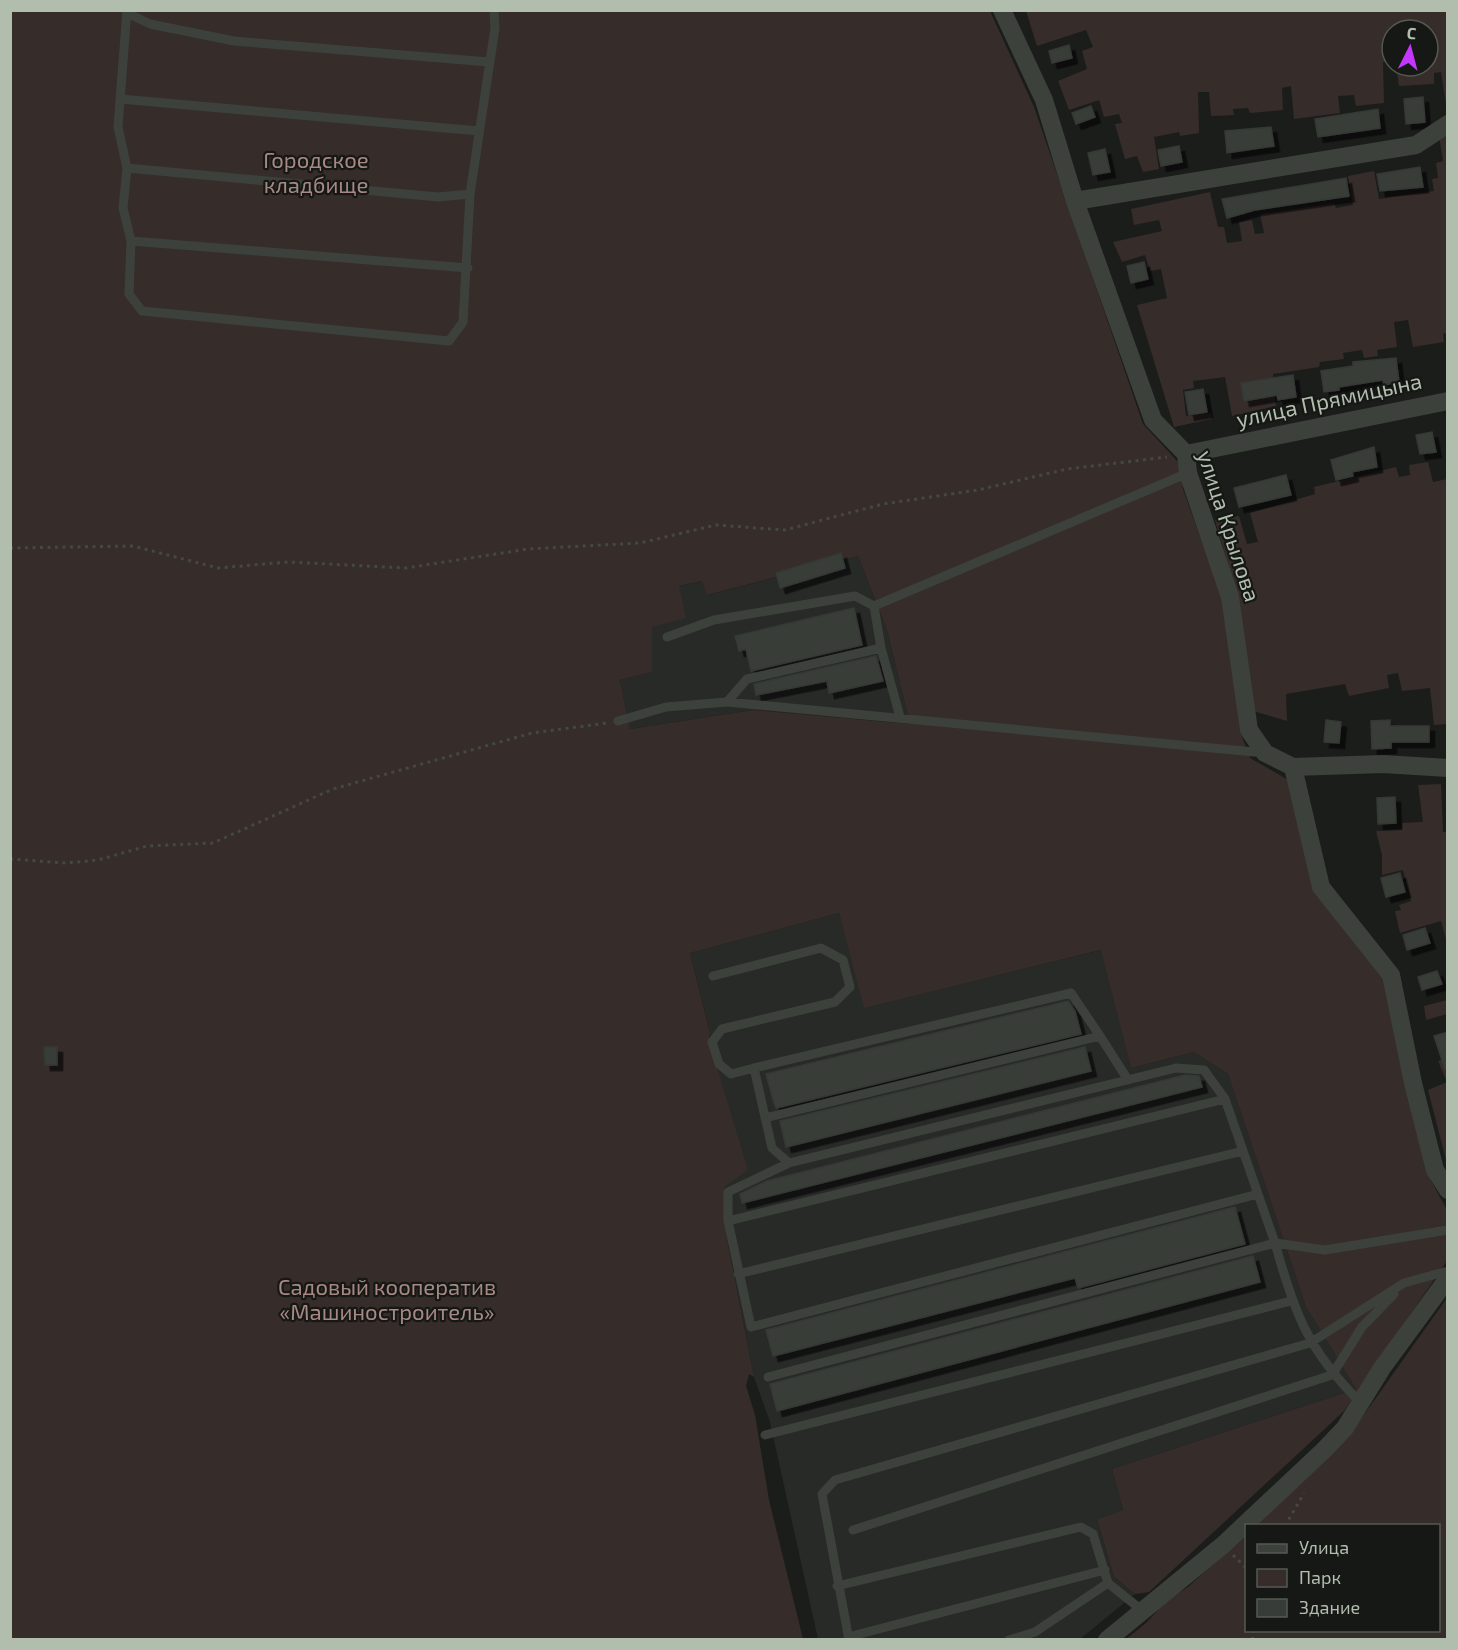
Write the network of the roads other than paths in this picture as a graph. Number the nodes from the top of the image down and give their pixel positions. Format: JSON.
{"nodes":[{"id":1,"x":494,"y":10,"type":"edge"},
{"id":2,"x":1002,"y":10,"type":"edge"},
{"id":3,"x":127,"y":12,"type":"edge"},
{"id":4,"x":489,"y":62,"type":"junction"},
{"id":5,"x":120,"y":99,"type":"junction"},
{"id":6,"x":1448,"y":124,"type":"edge"},
{"id":7,"x":479,"y":131,"type":"junction"},
{"id":8,"x":127,"y":168,"type":"junction"},
{"id":9,"x":470,"y":194,"type":"junction"},
{"id":10,"x":1074,"y":201,"type":"junction"},
{"id":11,"x":131,"y":241,"type":"junction"},
{"id":12,"x":468,"y":268,"type":"junction"},
{"id":13,"x":1448,"y":401,"type":"edge"},
{"id":14,"x":1185,"y":454,"type":"junction"},
{"id":15,"x":1188,"y":473,"type":"junction"},
{"id":16,"x":874,"y":606,"type":"junction"},
{"id":17,"x":667,"y":638,"type":"dead end"},
{"id":18,"x":881,"y":648,"type":"junction"},
{"id":19,"x":727,"y":702,"type":"junction"},
{"id":20,"x":900,"y":717,"type":"junction"},
{"id":21,"x":618,"y":721,"type":"road end"},
{"id":22,"x":1265,"y":753,"type":"junction"},
{"id":23,"x":1293,"y":767,"type":"junction"},
{"id":24,"x":1448,"y":768,"type":"edge"},
{"id":25,"x":712,"y":976,"type":"dead end"},
{"id":26,"x":1100,"y":1036,"type":"junction"},
{"id":27,"x":754,"y":1068,"type":"junction"},
{"id":28,"x":1128,"y":1080,"type":"junction"},
{"id":29,"x":1225,"y":1100,"type":"junction"},
{"id":30,"x":765,"y":1118,"type":"junction"},
{"id":31,"x":1243,"y":1151,"type":"junction"},
{"id":32,"x":789,"y":1163,"type":"junction"},
{"id":33,"x":1448,"y":1190,"type":"edge"},
{"id":34,"x":1258,"y":1194,"type":"junction"},
{"id":35,"x":728,"y":1221,"type":"junction"},
{"id":36,"x":1448,"y":1230,"type":"edge"},
{"id":37,"x":1275,"y":1243,"type":"junction"},
{"id":38,"x":1448,"y":1271,"type":"edge"},
{"id":39,"x":738,"y":1274,"type":"junction"},
{"id":40,"x":1448,"y":1278,"type":"edge"},
{"id":41,"x":1404,"y":1283,"type":"junction"},
{"id":42,"x":1291,"y":1301,"type":"junction"},
{"id":43,"x":1310,"y":1343,"type":"junction"},
{"id":44,"x":1332,"y":1375,"type":"junction"},
{"id":45,"x":768,"y":1377,"type":"dead end"},
{"id":46,"x":1360,"y":1403,"type":"junction"},
{"id":47,"x":765,"y":1435,"type":"dead end"},
{"id":48,"x":1245,"y":1524,"type":"edge"},
{"id":49,"x":1245,"y":1524,"type":"edge"},
{"id":50,"x":854,"y":1530,"type":"dead end"},
{"id":51,"x":1105,"y":1570,"type":"junction"},
{"id":52,"x":1108,"y":1583,"type":"junction"},
{"id":53,"x":837,"y":1586,"type":"junction"},
{"id":54,"x":1144,"y":1612,"type":"junction"},
{"id":55,"x":849,"y":1638,"type":"edge"},
{"id":56,"x":1009,"y":1640,"type":"edge"},
{"id":57,"x":1107,"y":1640,"type":"edge"}],
"edges":[{"from":1,"to":4,"type":"lane"},
{"from":2,"to":10,"type":"street","name":"улица Крылова"},
{"from":3,"to":4,"type":"lane"},
{"from":3,"to":5,"type":"lane"},
{"from":4,"to":7,"type":"lane"},
{"from":5,"to":7,"type":"lane"},
{"from":5,"to":8,"type":"lane"},
{"from":6,"to":10,"type":"street"},
{"from":7,"to":9,"type":"lane"},
{"from":8,"to":9,"type":"lane"},
{"from":8,"to":11,"type":"lane"},
{"from":9,"to":12,"type":"lane"},
{"from":10,"to":14,"type":"street","name":"улица Крылова"},
{"from":11,"to":12,"type":"lane"},
{"from":11,"to":12,"type":"lane"},
{"from":13,"to":14,"type":"street","name":"улица Прямицына"},
{"from":14,"to":15,"type":"street","name":"улица Крылова"},
{"from":15,"to":16,"type":"lane"},
{"from":15,"to":22,"type":"street","name":"улица Крылова"},
{"from":16,"to":17,"type":"lane"},
{"from":16,"to":18,"type":"lane"},
{"from":18,"to":19,"type":"lane"},
{"from":18,"to":20,"type":"lane"},
{"from":19,"to":20,"type":"lane"},
{"from":19,"to":21,"type":"lane"},
{"from":20,"to":22,"type":"lane"},
{"from":22,"to":23,"type":"street"},
{"from":23,"to":24,"type":"street"},
{"from":23,"to":33,"type":"street"},
{"from":25,"to":27,"type":"lane"},
{"from":26,"to":27,"type":"lane"},
{"from":26,"to":28,"type":"lane"},
{"from":26,"to":30,"type":"lane"},
{"from":27,"to":30,"type":"lane"},
{"from":28,"to":29,"type":"lane"},
{"from":28,"to":32,"type":"lane"},
{"from":29,"to":31,"type":"lane"},
{"from":29,"to":35,"type":"lane"},
{"from":30,"to":32,"type":"lane"},
{"from":31,"to":34,"type":"lane"},
{"from":31,"to":39,"type":"lane"},
{"from":32,"to":35,"type":"lane"},
{"from":34,"to":37,"type":"lane"},
{"from":34,"to":39,"type":"lane"},
{"from":35,"to":39,"type":"lane"},
{"from":36,"to":37,"type":"lane"},
{"from":37,"to":42,"type":"lane"},
{"from":37,"to":45,"type":"lane"},
{"from":38,"to":41,"type":"lane"},
{"from":40,"to":46,"type":"street"},
{"from":41,"to":43,"type":"lane"},
{"from":41,"to":44,"type":"lane"},
{"from":42,"to":43,"type":"lane"},
{"from":42,"to":47,"type":"lane"},
{"from":43,"to":44,"type":"lane"},
{"from":43,"to":53,"type":"lane"},
{"from":44,"to":46,"type":"lane"},
{"from":44,"to":50,"type":"lane"},
{"from":46,"to":49,"type":"street"},
{"from":48,"to":54,"type":"street"},
{"from":51,"to":52,"type":"lane"},
{"from":51,"to":53,"type":"lane"},
{"from":51,"to":55,"type":"lane"},
{"from":52,"to":54,"type":"lane"},
{"from":52,"to":56,"type":"lane"},
{"from":53,"to":55,"type":"lane"},
{"from":54,"to":57,"type":"street"}]}
